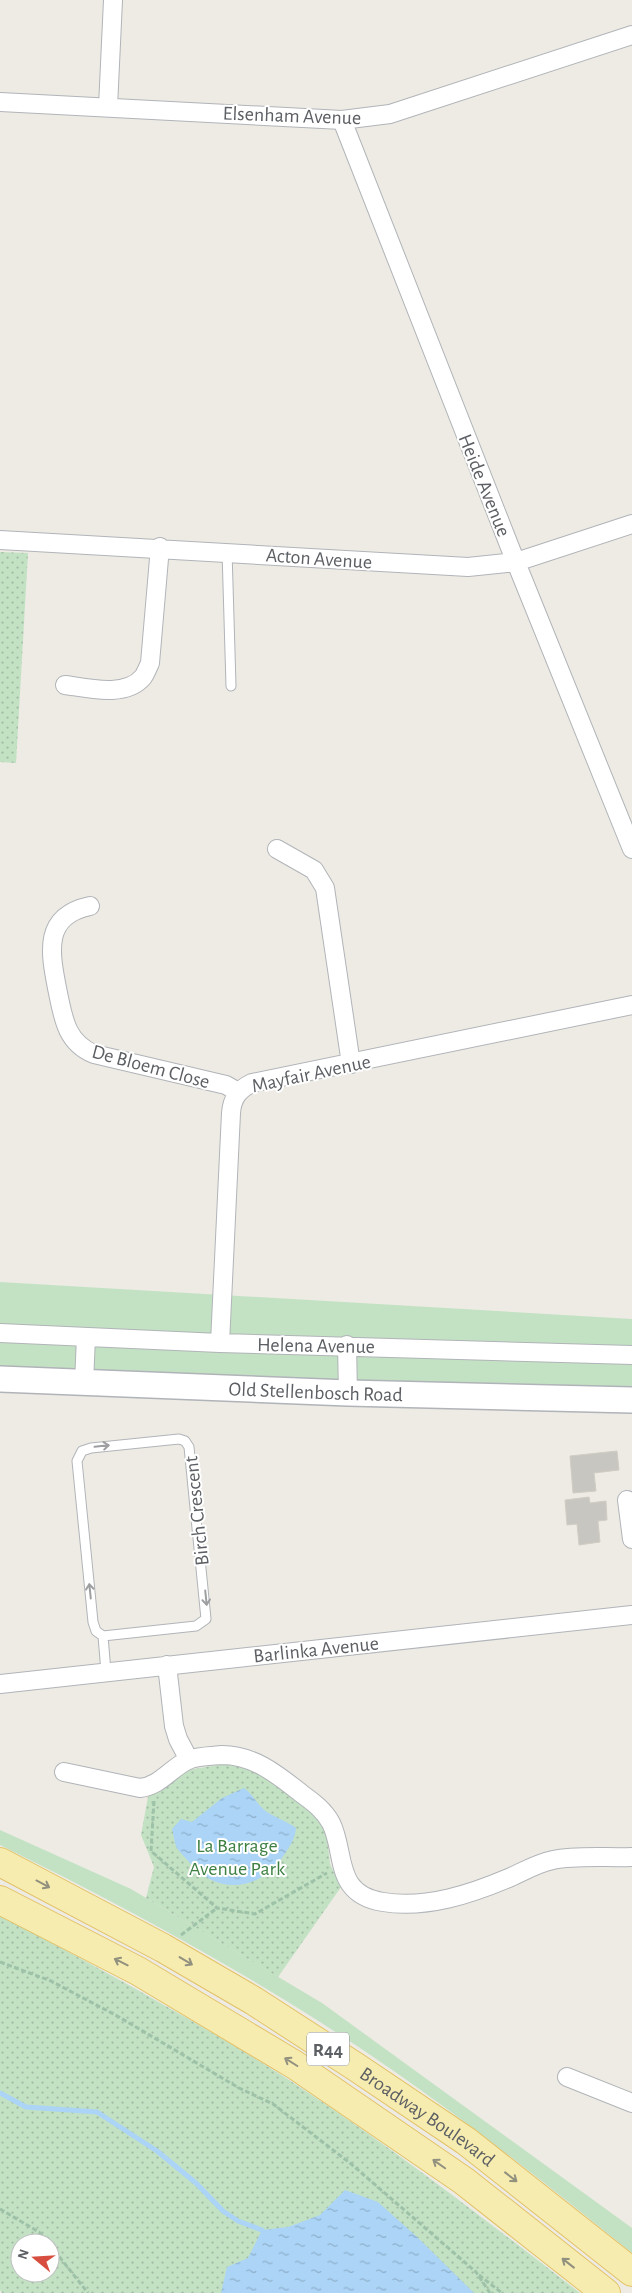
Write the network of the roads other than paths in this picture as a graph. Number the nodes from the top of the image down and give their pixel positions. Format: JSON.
{"nodes":[{"id":1,"x":114,"y":0,"type":"edge"},
{"id":2,"x":632,"y":35,"type":"edge"},
{"id":3,"x":0,"y":102,"type":"edge"},
{"id":4,"x":108,"y":107,"type":"junction"},
{"id":5,"x":342,"y":120,"type":"junction"},
{"id":6,"x":632,"y":524,"type":"edge"},
{"id":7,"x":0,"y":540,"type":"edge"},
{"id":8,"x":160,"y":548,"type":"junction"},
{"id":9,"x":227,"y":551,"type":"junction"},
{"id":10,"x":516,"y":562,"type":"junction"},
{"id":11,"x":65,"y":685,"type":"dead end"},
{"id":12,"x":231,"y":686,"type":"dead end"},
{"id":13,"x":632,"y":849,"type":"edge"},
{"id":14,"x":277,"y":850,"type":"dead end"},
{"id":15,"x":90,"y":906,"type":"dead end"},
{"id":16,"x":632,"y":1005,"type":"edge"},
{"id":17,"x":351,"y":1064,"type":"junction"},
{"id":18,"x":238,"y":1092,"type":"junction"},
{"id":19,"x":0,"y":1333,"type":"edge"},
{"id":20,"x":86,"y":1337,"type":"junction"},
{"id":21,"x":220,"y":1342,"type":"junction"},
{"id":22,"x":347,"y":1345,"type":"junction"},
{"id":23,"x":632,"y":1355,"type":"edge"},
{"id":24,"x":0,"y":1379,"type":"edge"},
{"id":25,"x":84,"y":1383,"type":"junction"},
{"id":26,"x":348,"y":1393,"type":"junction"},
{"id":27,"x":632,"y":1400,"type":"edge"},
{"id":28,"x":627,"y":1500,"type":"dead end"},
{"id":29,"x":632,"y":1539,"type":"edge"},
{"id":30,"x":632,"y":1614,"type":"edge"},
{"id":31,"x":102,"y":1636,"type":"junction"},
{"id":32,"x":167,"y":1665,"type":"junction"},
{"id":33,"x":106,"y":1672,"type":"junction"},
{"id":34,"x":0,"y":1684,"type":"edge"},
{"id":35,"x":189,"y":1760,"type":"junction"},
{"id":36,"x":64,"y":1772,"type":"dead end"},
{"id":37,"x":632,"y":1857,"type":"edge"},
{"id":38,"x":0,"y":1862,"type":"edge"},
{"id":39,"x":0,"y":1900,"type":"edge"},
{"id":40,"x":567,"y":2077,"type":"dead end"},
{"id":41,"x":632,"y":2103,"type":"edge"},
{"id":42,"x":632,"y":2272,"type":"edge"},
{"id":43,"x":606,"y":2293,"type":"edge"}],
"edges":[{"from":1,"to":4,"type":"street"},
{"from":2,"to":5,"type":"street","name":"Elsenham Avenue"},
{"from":3,"to":4,"type":"street","name":"Elsenham Avenue"},
{"from":4,"to":5,"type":"street","name":"Elsenham Avenue"},
{"from":5,"to":10,"type":"street","name":"Heide Avenue"},
{"from":6,"to":10,"type":"street","name":"Acton Avenue"},
{"from":7,"to":8,"type":"street","name":"Acton Avenue"},
{"from":8,"to":9,"type":"street","name":"Acton Avenue"},
{"from":8,"to":11,"type":"street"},
{"from":9,"to":10,"type":"street","name":"Acton Avenue"},
{"from":9,"to":12,"type":"lane"},
{"from":10,"to":13,"type":"street","name":"Heide Avenue"},
{"from":14,"to":17,"type":"street"},
{"from":15,"to":18,"type":"street","name":"De Bloem Close"},
{"from":16,"to":17,"type":"street","name":"Mayfair Avenue"},
{"from":17,"to":18,"type":"street","name":"Mayfair Avenue"},
{"from":18,"to":21,"type":"street","name":"Mayfair Avenue"},
{"from":19,"to":20,"type":"street","name":"Helena Avenue"},
{"from":20,"to":21,"type":"street","name":"Helena Avenue"},
{"from":20,"to":25,"type":"street"},
{"from":21,"to":22,"type":"street","name":"Helena Avenue"},
{"from":22,"to":23,"type":"street","name":"Helena Avenue"},
{"from":22,"to":26,"type":"street"},
{"from":24,"to":25,"type":"street","name":"Old Stellenbosch Road"},
{"from":25,"to":26,"type":"street","name":"Old Stellenbosch Road"},
{"from":26,"to":27,"type":"street","name":"Old Stellenbosch Road"},
{"from":28,"to":29,"type":"street"},
{"from":30,"to":32,"type":"street","name":"Barlinka Avenue"},
{"from":31,"to":31,"type":"lane","name":"Birch Crescent","one_way":true},
{"from":31,"to":33,"type":"lane","name":"Birch Crescent"},
{"from":32,"to":33,"type":"street","name":"Barlinka Avenue"},
{"from":32,"to":35,"type":"street"},
{"from":33,"to":34,"type":"street","name":"Barlinka Avenue"},
{"from":35,"to":36,"type":"street"},
{"from":35,"to":37,"type":"street"},
{"from":38,"to":42,"type":"main road","name":"Broadway Boulevard","number":"R44","one_way":true},
{"from":43,"to":39,"type":"main road","name":"Broadway Boulevard","number":"R44","one_way":true},
{"from":40,"to":41,"type":"street"}]}
